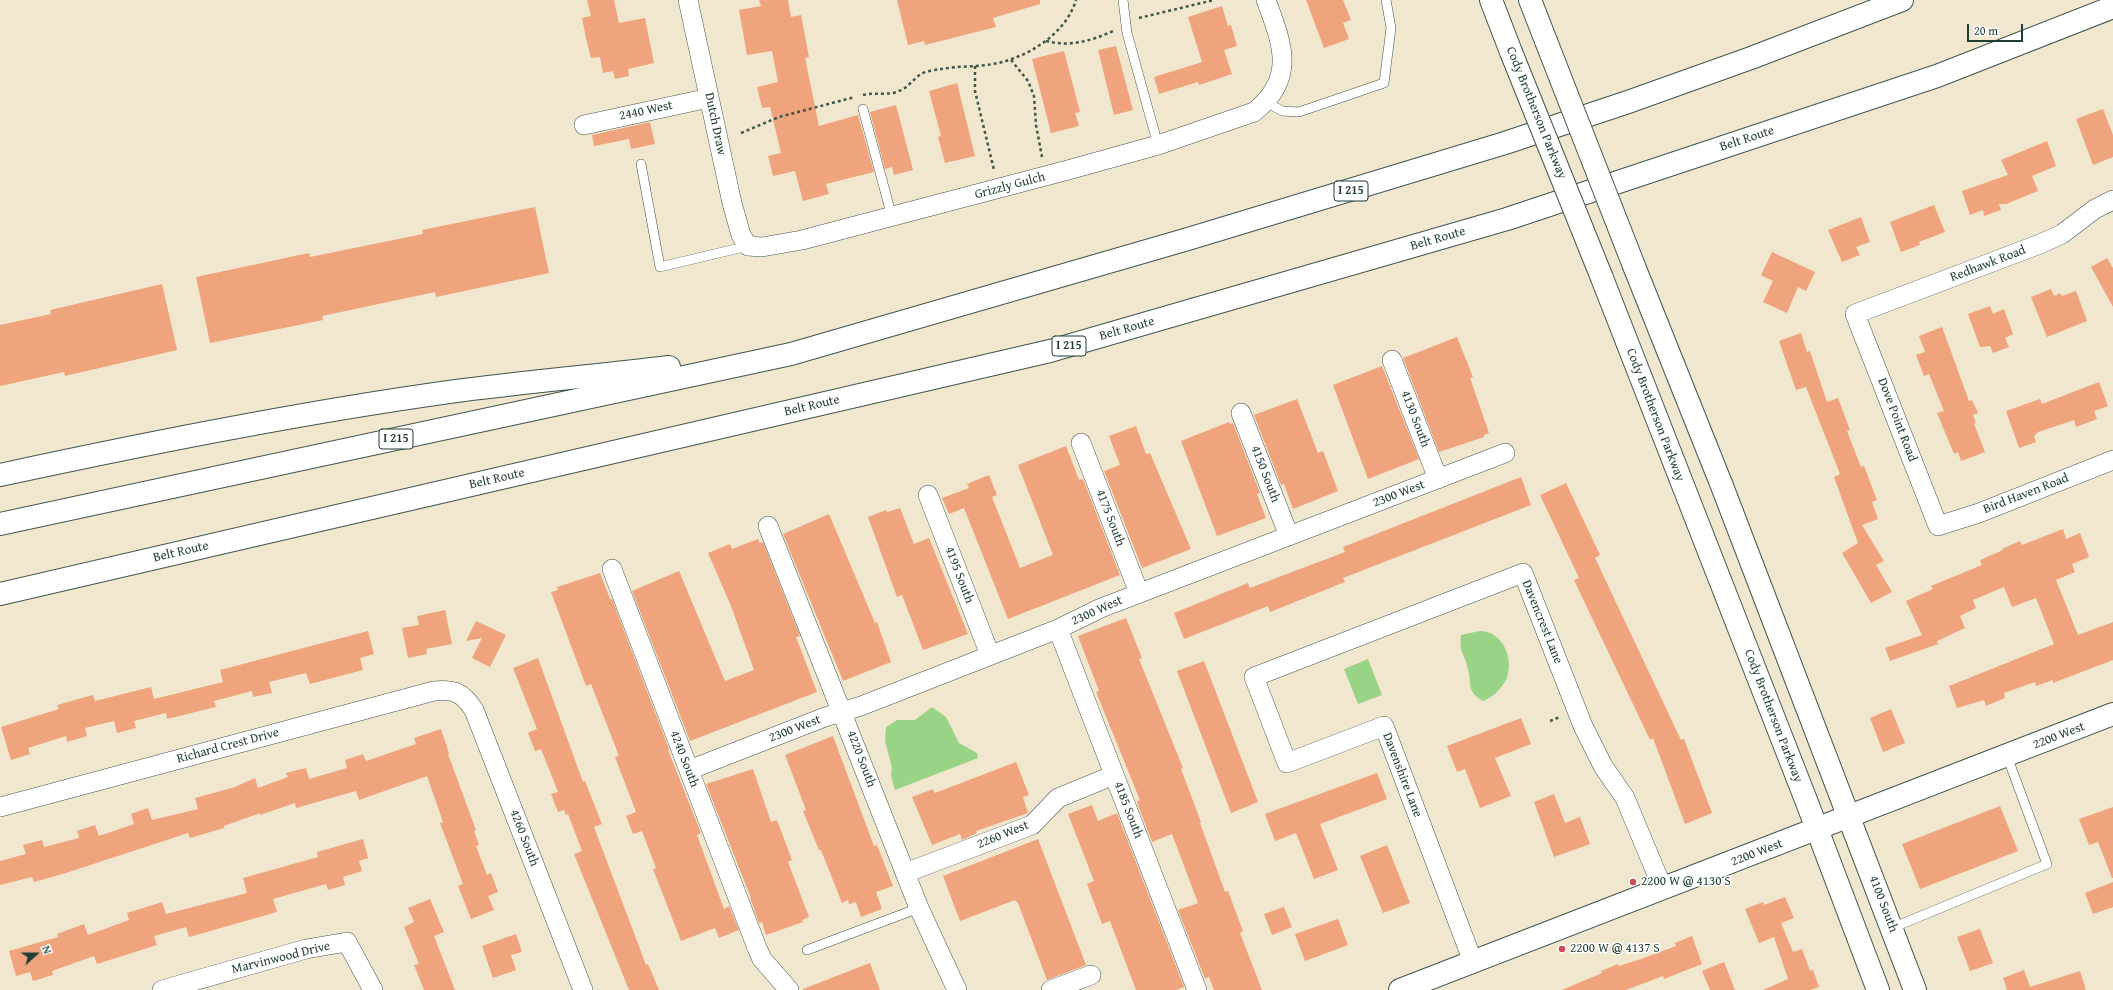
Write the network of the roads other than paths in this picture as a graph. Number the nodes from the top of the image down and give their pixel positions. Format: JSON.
{"nodes":[{"id":1,"x":688,"y":0,"type":"edge"},
{"id":2,"x":1123,"y":0,"type":"edge"},
{"id":3,"x":1266,"y":0,"type":"edge"},
{"id":4,"x":1386,"y":0,"type":"edge"},
{"id":5,"x":1491,"y":0,"type":"edge"},
{"id":6,"x":1530,"y":0,"type":"edge"},
{"id":7,"x":1902,"y":0,"type":"edge"},
{"id":8,"x":2113,"y":6,"type":"edge"},
{"id":9,"x":709,"y":98,"type":"junction"},
{"id":10,"x":1266,"y":102,"type":"junction"},
{"id":11,"x":863,"y":109,"type":"dead end"},
{"id":12,"x":584,"y":125,"type":"dead end"},
{"id":13,"x":1158,"y":145,"type":"junction"},
{"id":14,"x":641,"y":164,"type":"dead end"},
{"id":15,"x":2113,"y":200,"type":"edge"},
{"id":16,"x":892,"y":217,"type":"junction"},
{"id":17,"x":748,"y":246,"type":"junction"},
{"id":18,"x":1855,"y":314,"type":"joint"},
{"id":19,"x":791,"y":354,"type":"junction"},
{"id":20,"x":1392,"y":360,"type":"dead end"},
{"id":21,"x":1241,"y":412,"type":"dead end"},
{"id":22,"x":1081,"y":443,"type":"dead end"},
{"id":23,"x":1505,"y":453,"type":"dead end"},
{"id":24,"x":2113,"y":460,"type":"edge"},
{"id":25,"x":0,"y":475,"type":"edge"},
{"id":26,"x":1438,"y":479,"type":"junction"},
{"id":27,"x":928,"y":495,"type":"dead end"},
{"id":28,"x":0,"y":524,"type":"edge"},
{"id":29,"x":768,"y":526,"type":"dead end"},
{"id":30,"x":1938,"y":526,"type":"joint"},
{"id":31,"x":1289,"y":536,"type":"junction"},
{"id":32,"x":612,"y":569,"type":"dead end"},
{"id":33,"x":1139,"y":593,"type":"junction"},
{"id":34,"x":0,"y":594,"type":"edge"},
{"id":35,"x":1058,"y":629,"type":"junction"},
{"id":36,"x":990,"y":656,"type":"junction"},
{"id":37,"x":1254,"y":677,"type":"joint"},
{"id":38,"x":456,"y":692,"type":"joint"},
{"id":39,"x":843,"y":712,"type":"junction"},
{"id":40,"x":2113,"y":714,"type":"edge"},
{"id":41,"x":2007,"y":756,"type":"junction"},
{"id":42,"x":689,"y":770,"type":"junction"},
{"id":43,"x":1114,"y":775,"type":"junction"},
{"id":44,"x":0,"y":807,"type":"edge"},
{"id":45,"x":1851,"y":817,"type":"junction"},
{"id":46,"x":1818,"y":830,"type":"junction"},
{"id":47,"x":905,"y":873,"type":"junction"},
{"id":48,"x":1663,"y":889,"type":"junction"},
{"id":49,"x":919,"y":908,"type":"junction"},
{"id":50,"x":1892,"y":928,"type":"junction"},
{"id":51,"x":807,"y":950,"type":"dead end"},
{"id":52,"x":1473,"y":962,"type":"junction"},
{"id":53,"x":1091,"y":975,"type":"dead end"},
{"id":54,"x":162,"y":990,"type":"edge"},
{"id":55,"x":373,"y":990,"type":"edge"},
{"id":56,"x":583,"y":990,"type":"edge"},
{"id":57,"x":789,"y":990,"type":"edge"},
{"id":58,"x":957,"y":990,"type":"edge"},
{"id":59,"x":1051,"y":990,"type":"edge"},
{"id":60,"x":1197,"y":990,"type":"edge"},
{"id":61,"x":1400,"y":990,"type":"edge"},
{"id":62,"x":1878,"y":990,"type":"edge"},
{"id":63,"x":1915,"y":990,"type":"edge"}],
"edges":[{"from":1,"to":9,"type":"street","name":"Dutch Draw"},
{"from":2,"to":13,"type":"lane"},
{"from":3,"to":10,"type":"street"},
{"from":4,"to":10,"type":"lane"},
{"from":5,"to":46,"type":"main road","name":"Cody Brotherson Parkway","bridge":true},
{"from":6,"to":45,"type":"main road","bridge":true},
{"from":7,"to":19,"type":"main road","number":"I 215"},
{"from":8,"to":34,"type":"main road","name":"Belt Route","number":"I 215"},
{"from":9,"to":12,"type":"street","name":"2440 West"},
{"from":9,"to":17,"type":"street","name":"Dutch Draw"},
{"from":10,"to":13,"type":"street","name":"Grizzly Gulch"},
{"from":11,"to":16,"type":"lane"},
{"from":13,"to":16,"type":"street","name":"Grizzly Gulch"},
{"from":14,"to":17,"type":"lane"},
{"from":15,"to":18,"type":"street","name":"Redhawk Road"},
{"from":16,"to":17,"type":"street","name":"Grizzly Gulch"},
{"from":18,"to":30,"type":"street","name":"Dove Point Road"},
{"from":19,"to":25,"type":"main road"},
{"from":19,"to":28,"type":"main road","number":"I 215"},
{"from":20,"to":26,"type":"street","name":"4130 South"},
{"from":21,"to":31,"type":"street","name":"4150 South"},
{"from":22,"to":33,"type":"street","name":"4175 South"},
{"from":23,"to":26,"type":"street","name":"2300 West"},
{"from":24,"to":30,"type":"street","name":"Bird Haven Road"},
{"from":26,"to":31,"type":"street","name":"2300 West"},
{"from":27,"to":36,"type":"street","name":"4195 South"},
{"from":29,"to":39,"type":"street","name":"4220 South"},
{"from":31,"to":33,"type":"street","name":"2300 West"},
{"from":32,"to":42,"type":"street","name":"4240 South"},
{"from":33,"to":35,"type":"street","name":"2300 West"},
{"from":35,"to":36,"type":"street","name":"2300 West"},
{"from":35,"to":43,"type":"street","name":"4185 South"},
{"from":36,"to":39,"type":"street","name":"2300 West"},
{"from":37,"to":48,"type":"street","name":"Davencrest Lane"},
{"from":37,"to":52,"type":"street","name":"Davenshire Lane"},
{"from":38,"to":44,"type":"street","name":"Richard Crest Drive"},
{"from":38,"to":56,"type":"street","name":"4260 South"},
{"from":39,"to":42,"type":"street","name":"2300 West"},
{"from":39,"to":47,"type":"street","name":"4220 South"},
{"from":40,"to":41,"type":"main road","name":"2200 West"},
{"from":41,"to":45,"type":"main road","name":"2200 West"},
{"from":41,"to":50,"type":"lane"},
{"from":42,"to":57,"type":"street","name":"4240 South"},
{"from":43,"to":47,"type":"street","name":"2260 West"},
{"from":43,"to":60,"type":"street","name":"4185 South"},
{"from":45,"to":46,"type":"main road","name":"2200 West"},
{"from":45,"to":50,"type":"main road","name":"4100 South"},
{"from":46,"to":48,"type":"main road","name":"2200 West"},
{"from":46,"to":62,"type":"main road"},
{"from":47,"to":49,"type":"street","name":"4220 South"},
{"from":48,"to":52,"type":"main road","name":"2200 West"},
{"from":49,"to":51,"type":"lane"},
{"from":49,"to":58,"type":"street","name":"4220 South"},
{"from":50,"to":63,"type":"main road","name":"4100 South"},
{"from":52,"to":61,"type":"main road","name":"2200 West"},
{"from":53,"to":59,"type":"street"},
{"from":54,"to":55,"type":"street","name":"Marvinwood Drive"}]}
